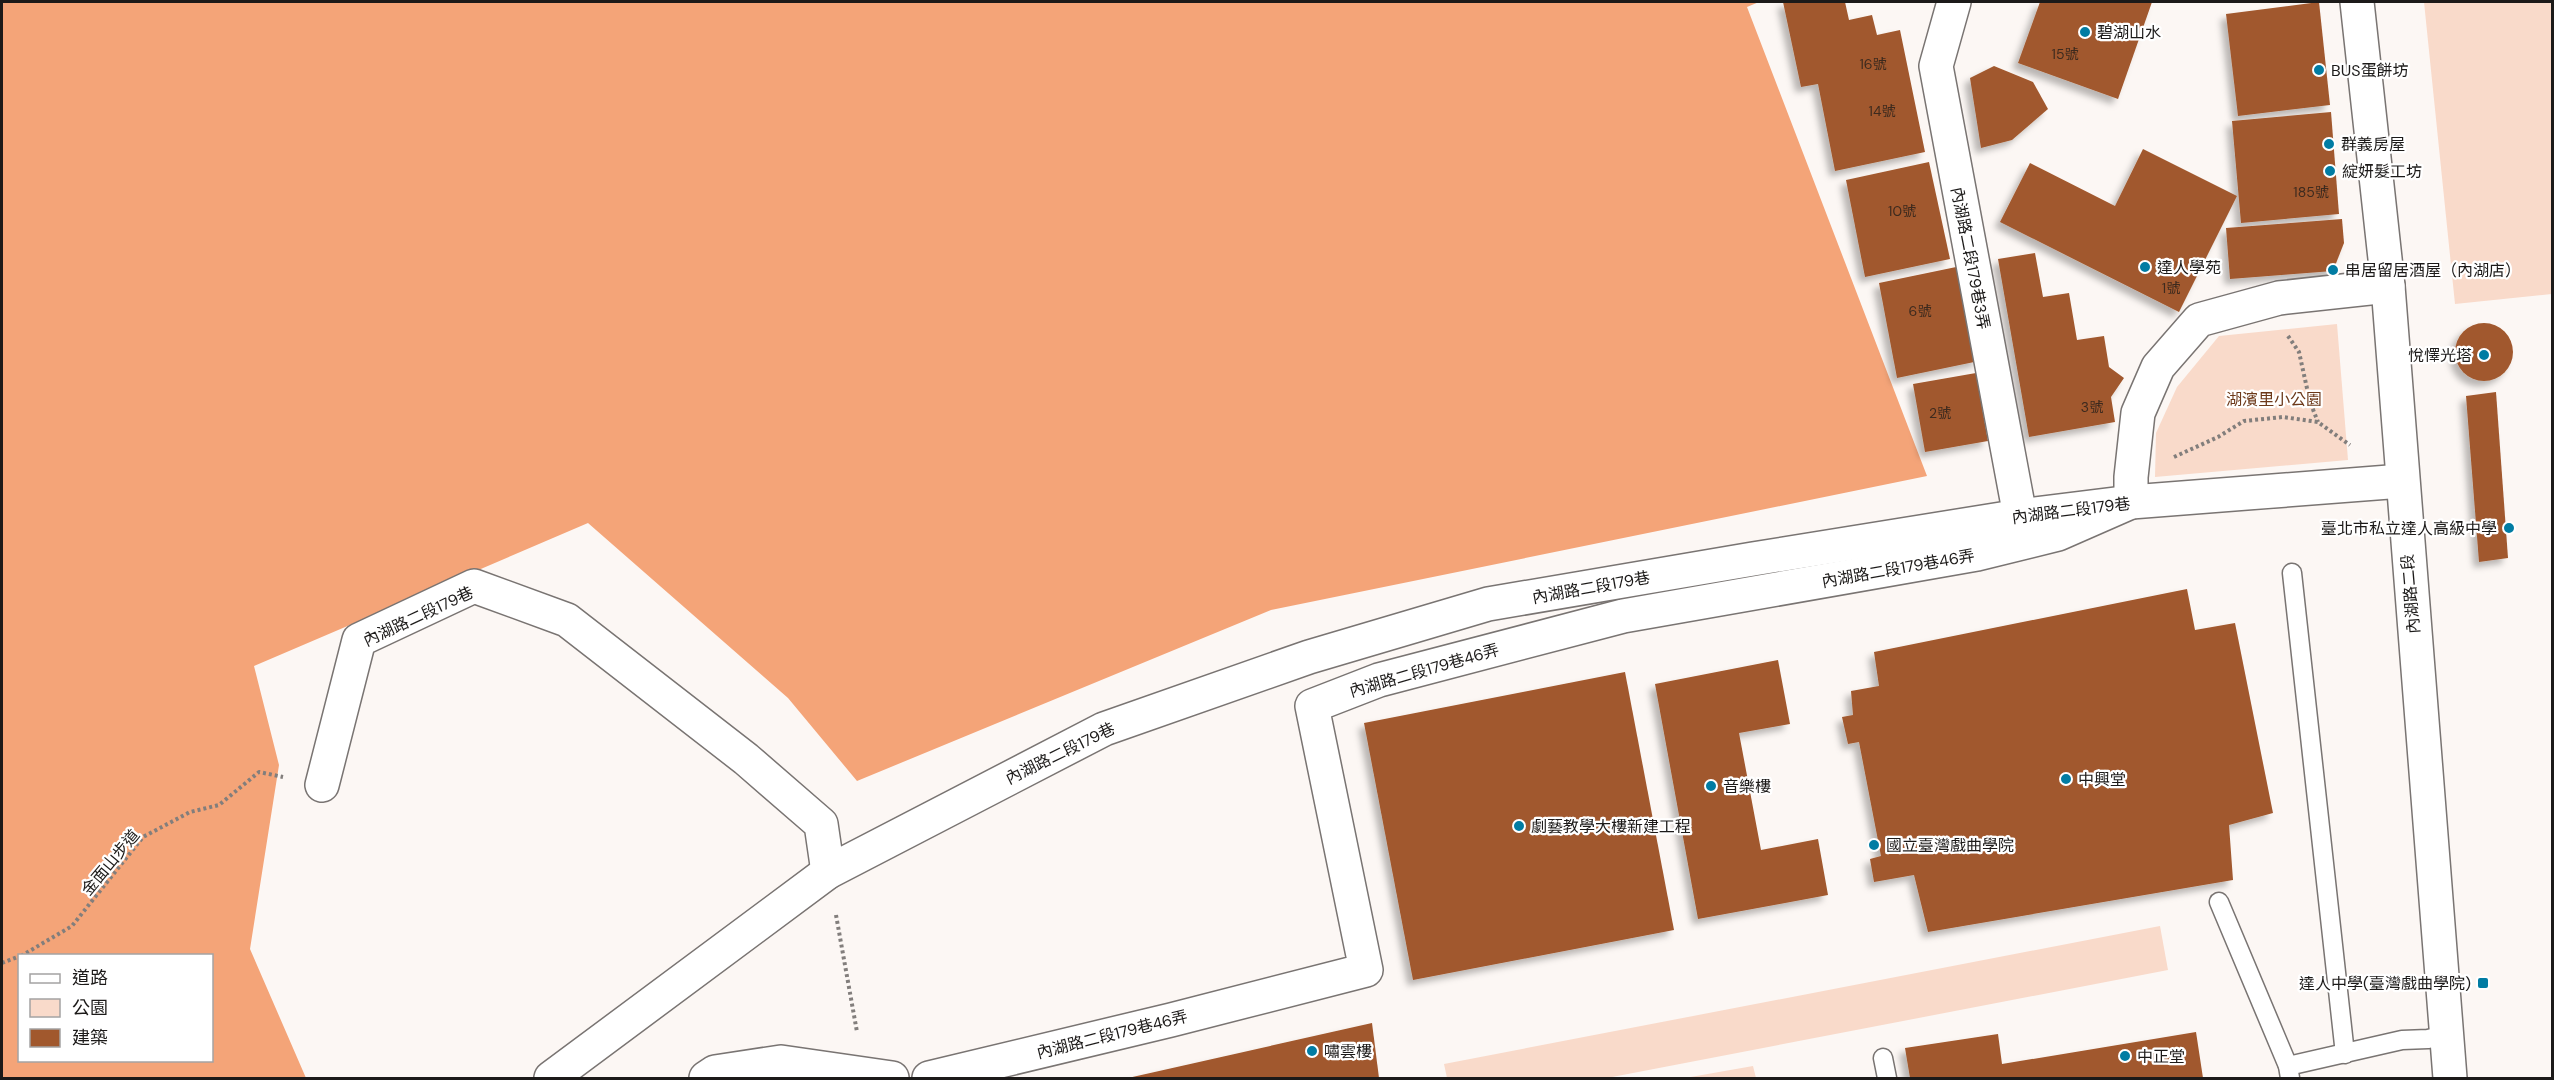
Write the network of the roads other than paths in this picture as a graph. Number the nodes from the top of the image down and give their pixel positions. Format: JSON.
{"nodes":[{"id":1,"x":1954,"y":2,"type":"edge"},
{"id":2,"x":2357,"y":2,"type":"edge"},
{"id":3,"x":2388,"y":286,"type":"junction"},
{"id":4,"x":2390,"y":482,"type":"junction"},
{"id":5,"x":2131,"y":490,"type":"junction"},
{"id":6,"x":2020,"y":516,"type":"junction"},
{"id":7,"x":2292,"y":573,"type":"dead end"},
{"id":8,"x":322,"y":785,"type":"road end"},
{"id":9,"x":828,"y":872,"type":"junction"},
{"id":10,"x":2219,"y":902,"type":"dead end"},
{"id":11,"x":2445,"y":1035,"type":"junction"},
{"id":12,"x":2345,"y":1054,"type":"junction"},
{"id":13,"x":1884,"y":1058,"type":"dead end"},
{"id":14,"x":2289,"y":1072,"type":"edge"},
{"id":15,"x":874,"y":1077,"type":"edge"},
{"id":16,"x":551,"y":1078,"type":"edge"},
{"id":17,"x":706,"y":1078,"type":"edge"},
{"id":18,"x":929,"y":1078,"type":"edge"},
{"id":19,"x":1887,"y":1078,"type":"edge"},
{"id":20,"x":2450,"y":1078,"type":"edge"}],
"edges":[{"from":1,"to":6,"type":"street","name":"內湖路二段179巷3弄"},
{"from":2,"to":3,"type":"street","name":"內湖路二段"},
{"from":3,"to":4,"type":"street","name":"內湖路二段"},
{"from":3,"to":5,"type":"street"},
{"from":4,"to":5,"type":"street","name":"內湖路二段179巷"},
{"from":4,"to":11,"type":"street","name":"內湖路二段"},
{"from":5,"to":6,"type":"street","name":"內湖路二段179巷"},
{"from":5,"to":18,"type":"street","name":"內湖路二段179巷46弄"},
{"from":6,"to":9,"type":"street","name":"內湖路二段179巷"},
{"from":7,"to":12,"type":"lane"},
{"from":8,"to":9,"type":"street","name":"內湖路二段179巷"},
{"from":9,"to":16,"type":"street","name":"內湖路二段179巷"},
{"from":10,"to":14,"type":"lane"},
{"from":11,"to":12,"type":"lane"},
{"from":11,"to":20,"type":"street","name":"內湖路二段"},
{"from":12,"to":14,"type":"lane"},
{"from":13,"to":19,"type":"lane"},
{"from":15,"to":17,"type":"street"}]}
